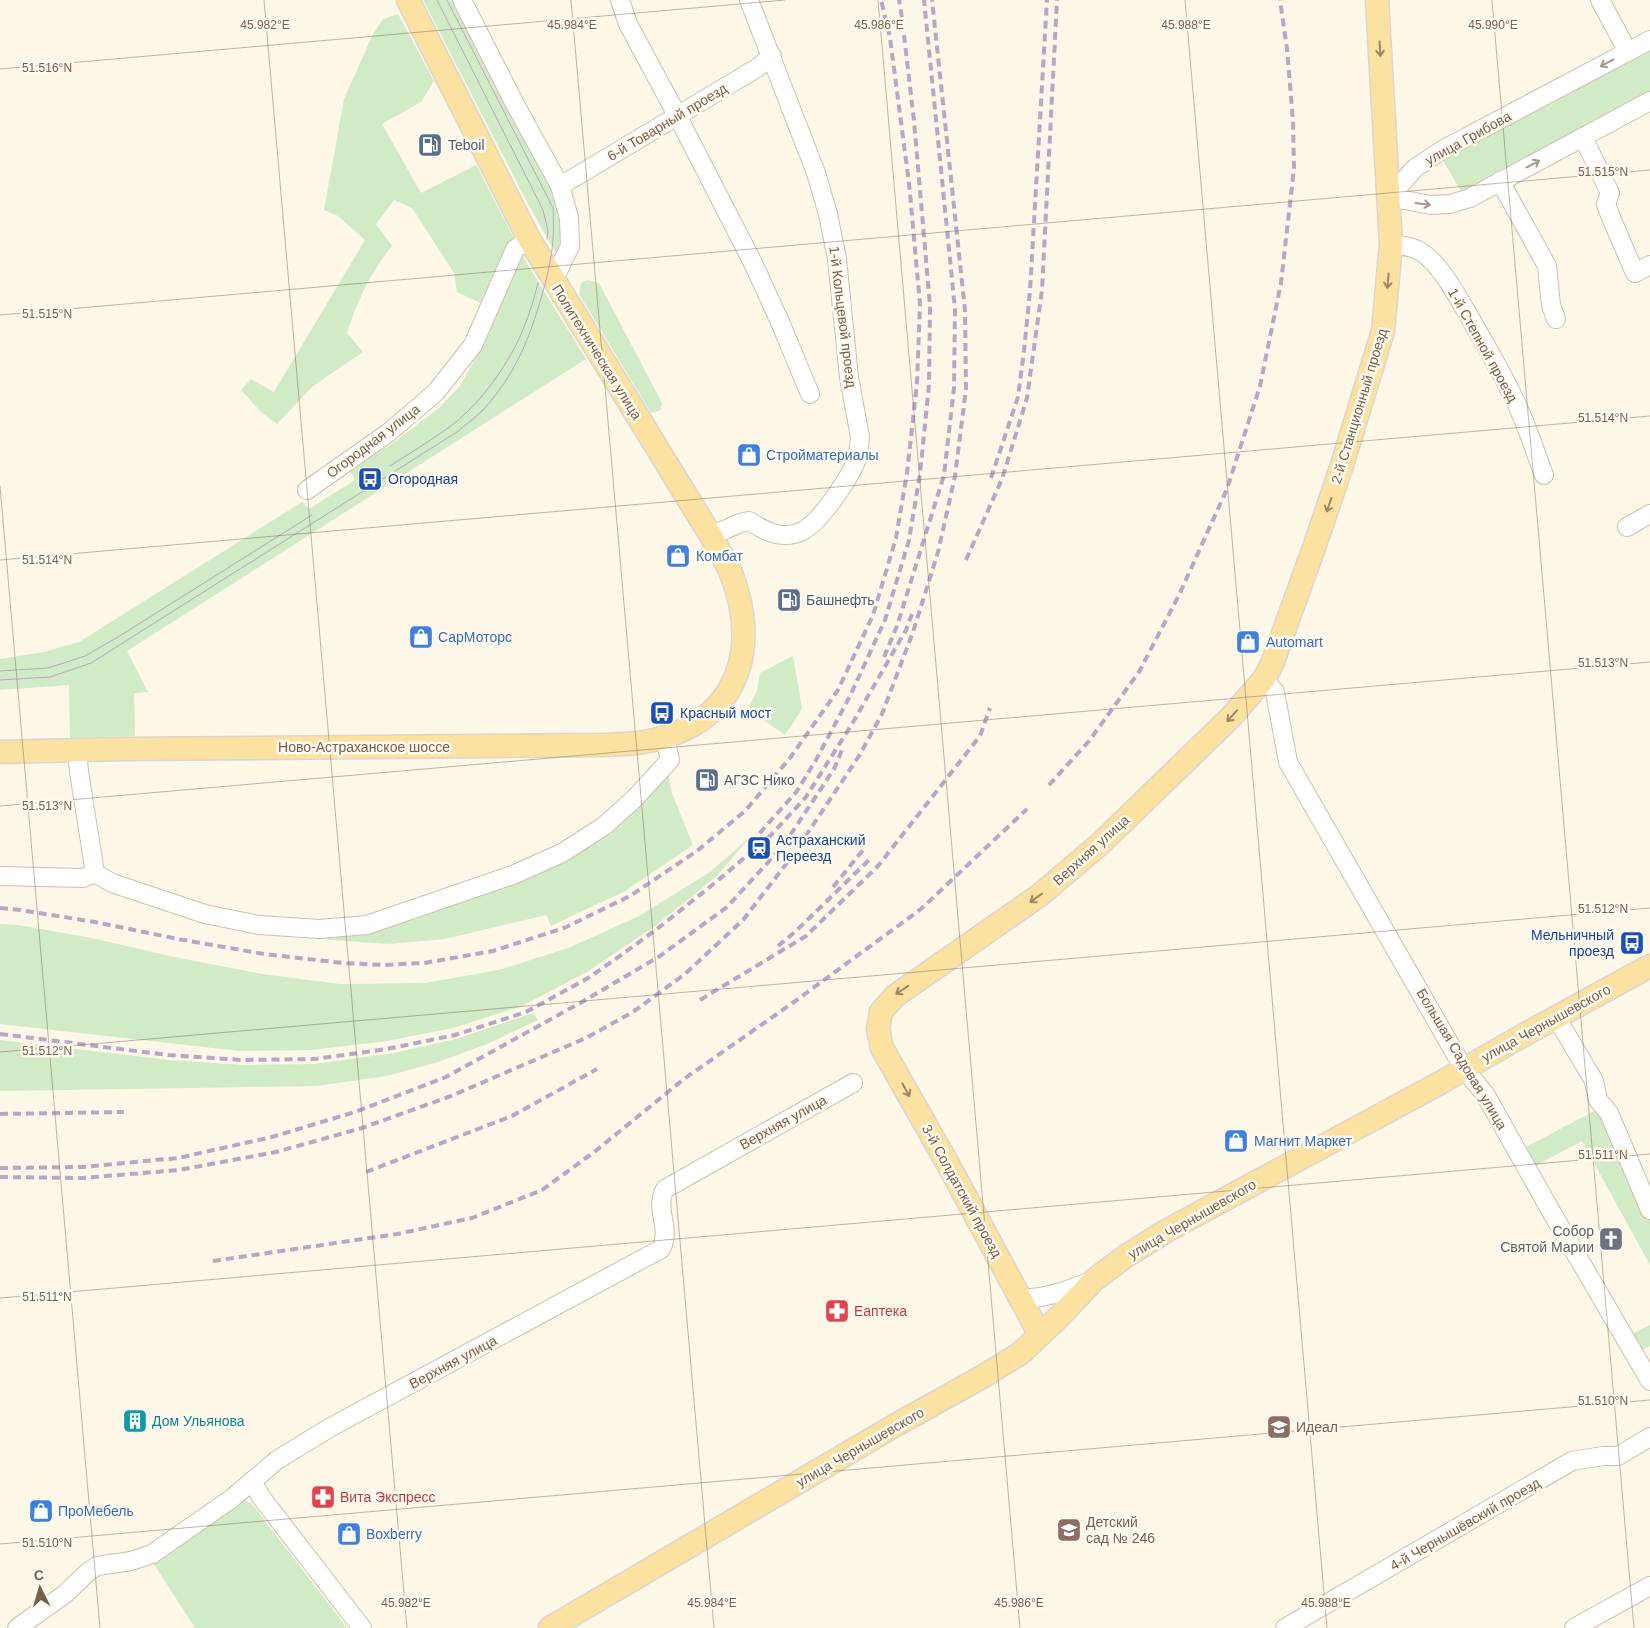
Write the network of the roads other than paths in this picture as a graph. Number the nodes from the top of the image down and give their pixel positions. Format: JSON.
{"nodes":[{"id":1,"x":408,"y":0,"type":"edge"},
{"id":2,"x":462,"y":0,"type":"edge"},
{"id":3,"x":620,"y":0,"type":"edge"},
{"id":4,"x":749,"y":0,"type":"edge"},
{"id":5,"x":1377,"y":0,"type":"edge"},
{"id":6,"x":1600,"y":0,"type":"edge"},
{"id":7,"x":1650,"y":40,"type":"edge"},
{"id":8,"x":1628,"y":52,"type":"junction"},
{"id":9,"x":772,"y":56,"type":"junction"},
{"id":10,"x":1650,"y":101,"type":"edge"},
{"id":11,"x":677,"y":115,"type":"junction"},
{"id":12,"x":1583,"y":137,"type":"junction"},
{"id":13,"x":1500,"y":181,"type":"junction"},
{"id":14,"x":560,"y":186,"type":"junction"},
{"id":15,"x":1389,"y":197,"type":"junction"},
{"id":16,"x":529,"y":239,"type":"junction"},
{"id":17,"x":1391,"y":244,"type":"junction"},
{"id":18,"x":1642,"y":269,"type":"edge"},
{"id":19,"x":553,"y":281,"type":"junction"},
{"id":20,"x":1556,"y":319,"type":"dead end"},
{"id":21,"x":810,"y":394,"type":"dead end"},
{"id":22,"x":1544,"y":475,"type":"dead end"},
{"id":23,"x":307,"y":490,"type":"dead end"},
{"id":24,"x":1650,"y":514,"type":"edge"},
{"id":25,"x":1627,"y":527,"type":"dead end"},
{"id":26,"x":711,"y":536,"type":"junction"},
{"id":27,"x":1264,"y":679,"type":"junction"},
{"id":28,"x":718,"y":706,"type":"joint"},
{"id":29,"x":665,"y":738,"type":"junction"},
{"id":30,"x":77,"y":750,"type":"junction"},
{"id":31,"x":0,"y":752,"type":"edge"},
{"id":32,"x":95,"y":874,"type":"junction"},
{"id":33,"x":0,"y":876,"type":"edge"},
{"id":34,"x":1650,"y":966,"type":"edge"},
{"id":35,"x":1556,"y":1017,"type":"junction"},
{"id":36,"x":882,"y":1048,"type":"joint"},
{"id":37,"x":1464,"y":1069,"type":"junction"},
{"id":38,"x":853,"y":1083,"type":"dead end"},
{"id":39,"x":1650,"y":1210,"type":"edge"},
{"id":40,"x":1094,"y":1280,"type":"junction"},
{"id":41,"x":1021,"y":1298,"type":"junction"},
{"id":42,"x":1040,"y":1335,"type":"junction"},
{"id":43,"x":1650,"y":1382,"type":"edge"},
{"id":44,"x":1650,"y":1437,"type":"edge"},
{"id":45,"x":252,"y":1481,"type":"junction"},
{"id":46,"x":1650,"y":1586,"type":"edge"},
{"id":47,"x":17,"y":1628,"type":"edge"},
{"id":48,"x":362,"y":1628,"type":"edge"},
{"id":49,"x":550,"y":1628,"type":"edge"},
{"id":50,"x":1286,"y":1628,"type":"edge"},
{"id":51,"x":1574,"y":1628,"type":"edge"}],
"edges":[{"from":1,"to":16,"type":"main road","name":"Политехническая улица"},
{"from":2,"to":14,"type":"street"},
{"from":3,"to":11,"type":"street"},
{"from":4,"to":9,"type":"street","name":"1-й Кольцевой проезд"},
{"from":5,"to":15,"type":"main road","name":"2-й Станционный проезд","one_way":true},
{"from":6,"to":8,"type":"street"},
{"from":7,"to":8,"type":"street","name":"улица Грибова"},
{"from":8,"to":15,"type":"street","name":"улица Грибова","one_way":true},
{"from":9,"to":11,"type":"street","name":"6-й Товарный проезд"},
{"from":9,"to":26,"type":"street","name":"1-й Кольцевой проезд"},
{"from":10,"to":12,"type":"street"},
{"from":11,"to":14,"type":"street","name":"6-й Товарный проезд"},
{"from":11,"to":21,"type":"street"},
{"from":13,"to":12,"type":"street","one_way":true},
{"from":12,"to":18,"type":"street"},
{"from":15,"to":13,"type":"street","one_way":true},
{"from":13,"to":20,"type":"street"},
{"from":14,"to":19,"type":"street"},
{"from":15,"to":17,"type":"main road","name":"2-й Станционный проезд"},
{"from":16,"to":19,"type":"main road","name":"Политехническая улица"},
{"from":16,"to":23,"type":"street","name":"Огородная улица"},
{"from":17,"to":22,"type":"street","name":"1-й Степной проезд"},
{"from":17,"to":27,"type":"main road","name":"2-й Станционный проезд","one_way":true},
{"from":19,"to":26,"type":"main road","name":"Политехническая улица"},
{"from":24,"to":25,"type":"street"},
{"from":26,"to":28,"type":"main road","name":"Политехническая улица"},
{"from":27,"to":36,"type":"main road","name":"Верхняя улица","one_way":true},
{"from":27,"to":37,"type":"street","name":"Большая Садовая улица"},
{"from":28,"to":29,"type":"main road","name":"Ново-Астраханское шоссе"},
{"from":29,"to":30,"type":"main road","name":"Ново-Астраханское шоссе"},
{"from":29,"to":32,"type":"street"},
{"from":30,"to":31,"type":"main road","name":"Ново-Астраханское шоссе"},
{"from":30,"to":32,"type":"street"},
{"from":32,"to":33,"type":"street"},
{"from":34,"to":35,"type":"main road","name":"улица Чернышевского"},
{"from":35,"to":37,"type":"main road","name":"улица Чернышевского"},
{"from":35,"to":39,"type":"street"},
{"from":36,"to":41,"type":"main road","name":"3-й Солдатский проезд","one_way":true},
{"from":37,"to":40,"type":"main road","name":"улица Чернышевского"},
{"from":37,"to":43,"type":"street","name":"Большая Садовая улица"},
{"from":38,"to":45,"type":"street","name":"Верхняя улица"},
{"from":40,"to":41,"type":"street"},
{"from":40,"to":42,"type":"main road","name":"улица Чернышевского"},
{"from":41,"to":42,"type":"main road","name":"3-й Солдатский проезд"},
{"from":42,"to":49,"type":"main road","name":"улица Чернышевского"},
{"from":44,"to":50,"type":"street","name":"4-й Чернышёвский проезд"},
{"from":45,"to":47,"type":"street","name":"Верхняя улица"},
{"from":45,"to":48,"type":"street"},
{"from":46,"to":51,"type":"street"}]}
